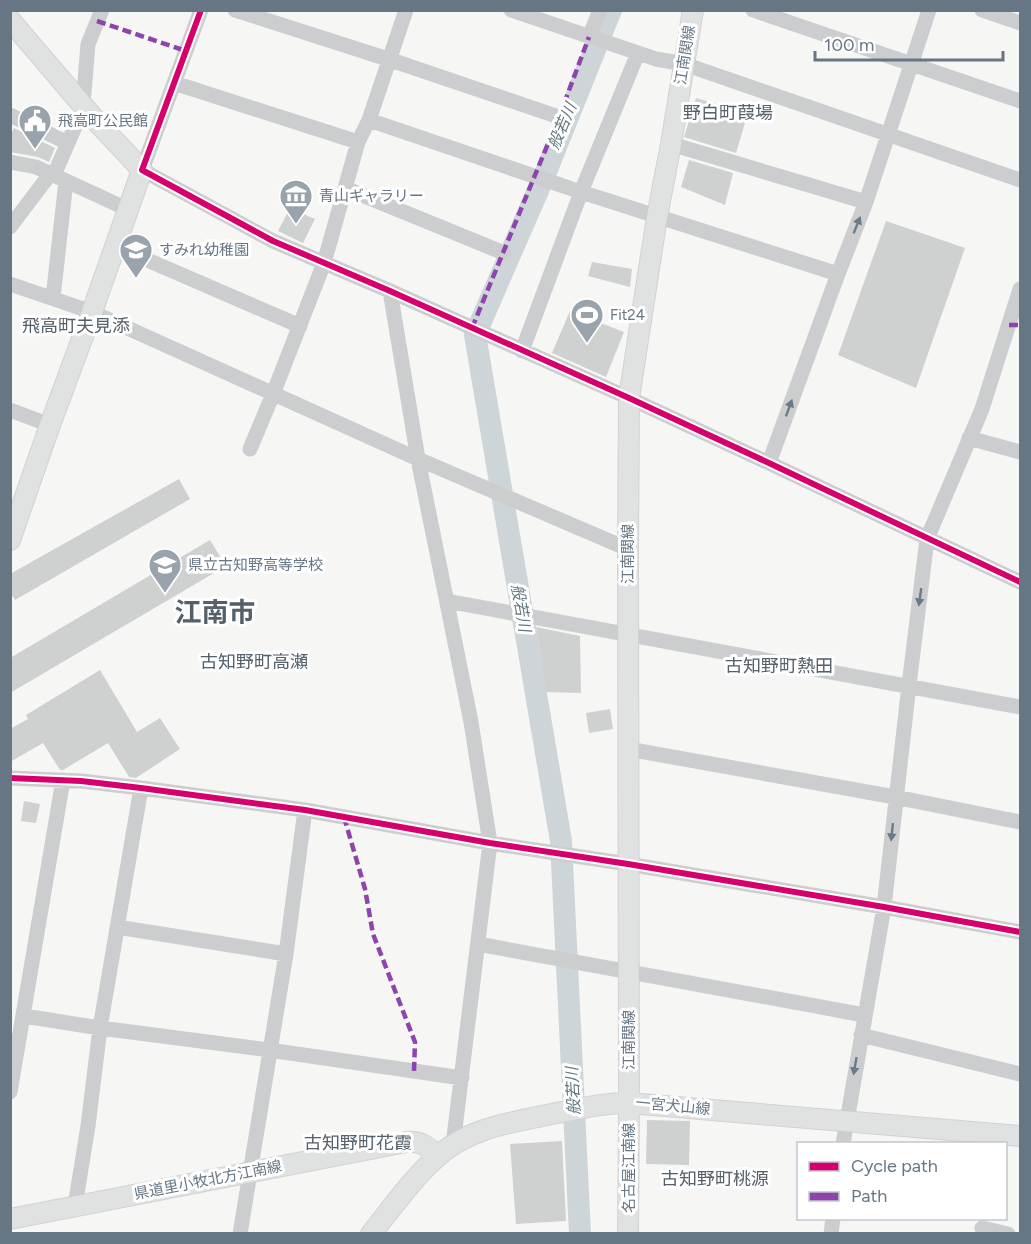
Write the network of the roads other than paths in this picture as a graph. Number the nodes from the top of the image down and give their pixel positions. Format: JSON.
{"nodes":[{"id":1,"x":102,"y":10,"type":"edge"},
{"id":2,"x":201,"y":10,"type":"edge"},
{"id":3,"x":235,"y":10,"type":"edge"},
{"id":4,"x":406,"y":10,"type":"edge"},
{"id":5,"x":511,"y":10,"type":"edge"},
{"id":6,"x":600,"y":10,"type":"edge"},
{"id":7,"x":693,"y":10,"type":"edge"},
{"id":8,"x":753,"y":10,"type":"edge"},
{"id":9,"x":929,"y":10,"type":"edge"},
{"id":10,"x":982,"y":10,"type":"edge"},
{"id":11,"x":10,"y":20,"type":"edge"},
{"id":12,"x":1020,"y":23,"type":"edge"},
{"id":13,"x":589,"y":37,"type":"junction"},
{"id":14,"x":638,"y":54,"type":"junction"},
{"id":15,"x":391,"y":60,"type":"junction"},
{"id":16,"x":684,"y":64,"type":"junction"},
{"id":17,"x":911,"y":65,"type":"junction"},
{"id":18,"x":174,"y":83,"type":"junction"},
{"id":19,"x":1020,"y":101,"type":"edge"},
{"id":20,"x":84,"y":106,"type":"junction"},
{"id":21,"x":10,"y":115,"type":"edge"},
{"id":22,"x":559,"y":117,"type":"dead end"},
{"id":23,"x":369,"y":120,"type":"junction"},
{"id":24,"x":888,"y":135,"type":"junction"},
{"id":25,"x":358,"y":142,"type":"junction"},
{"id":26,"x":68,"y":143,"type":"junction"},
{"id":27,"x":671,"y":144,"type":"junction"},
{"id":28,"x":10,"y":162,"type":"edge"},
{"id":29,"x":142,"y":170,"type":"junction"},
{"id":30,"x":57,"y":176,"type":"junction"},
{"id":31,"x":1020,"y":180,"type":"edge"},
{"id":32,"x":345,"y":188,"type":"junction"},
{"id":33,"x":581,"y":192,"type":"junction"},
{"id":34,"x":867,"y":202,"type":"junction"},
{"id":35,"x":128,"y":209,"type":"junction"},
{"id":36,"x":657,"y":217,"type":"junction"},
{"id":37,"x":10,"y":227,"type":"edge"},
{"id":38,"x":115,"y":246,"type":"junction"},
{"id":39,"x":504,"y":253,"type":"dead end"},
{"id":40,"x":324,"y":263,"type":"junction"},
{"id":41,"x":838,"y":274,"type":"junction"},
{"id":42,"x":10,"y":284,"type":"edge"},
{"id":43,"x":1020,"y":289,"type":"edge"},
{"id":44,"x":390,"y":291,"type":"junction"},
{"id":45,"x":53,"y":298,"type":"junction"},
{"id":46,"x":92,"y":312,"type":"junction"},
{"id":47,"x":300,"y":326,"type":"junction"},
{"id":48,"x":522,"y":351,"type":"junction"},
{"id":49,"x":273,"y":394,"type":"junction"},
{"id":50,"x":629,"y":398,"type":"junction"},
{"id":51,"x":10,"y":410,"type":"edge"},
{"id":52,"x":50,"y":425,"type":"junction"},
{"id":53,"x":969,"y":438,"type":"junction"},
{"id":54,"x":250,"y":449,"type":"dead end"},
{"id":55,"x":1020,"y":452,"type":"edge"},
{"id":56,"x":418,"y":459,"type":"junction"},
{"id":57,"x":769,"y":463,"type":"junction"},
{"id":58,"x":14,"y":515,"type":"edge"},
{"id":59,"x":927,"y":539,"type":"junction"},
{"id":60,"x":10,"y":540,"type":"edge"},
{"id":61,"x":628,"y":549,"type":"junction"},
{"id":62,"x":1020,"y":582,"type":"edge"},
{"id":63,"x":447,"y":601,"type":"junction"},
{"id":64,"x":628,"y":633,"type":"junction"},
{"id":65,"x":909,"y":685,"type":"junction"},
{"id":66,"x":1020,"y":707,"type":"edge"},
{"id":67,"x":628,"y":749,"type":"junction"},
{"id":68,"x":10,"y":778,"type":"edge"},
{"id":69,"x":63,"y":780,"type":"junction"},
{"id":70,"x":141,"y":788,"type":"junction"},
{"id":71,"x":896,"y":797,"type":"junction"},
{"id":72,"x":305,"y":810,"type":"junction"},
{"id":73,"x":1020,"y":822,"type":"edge"},
{"id":74,"x":490,"y":843,"type":"junction"},
{"id":75,"x":628,"y":864,"type":"junction"},
{"id":76,"x":884,"y":907,"type":"junction"},
{"id":77,"x":117,"y":927,"type":"junction"},
{"id":78,"x":1020,"y":932,"type":"edge"},
{"id":79,"x":478,"y":944,"type":"junction"},
{"id":80,"x":286,"y":954,"type":"junction"},
{"id":81,"x":629,"y":973,"type":"junction"},
{"id":82,"x":864,"y":1015,"type":"junction"},
{"id":83,"x":24,"y":1016,"type":"junction"},
{"id":84,"x":100,"y":1028,"type":"junction"},
{"id":85,"x":861,"y":1035,"type":"junction"},
{"id":86,"x":269,"y":1050,"type":"junction"},
{"id":87,"x":1020,"y":1074,"type":"edge"},
{"id":88,"x":462,"y":1078,"type":"junction"},
{"id":89,"x":10,"y":1092,"type":"edge"},
{"id":90,"x":629,"y":1103,"type":"junction"},
{"id":91,"x":846,"y":1121,"type":"junction"},
{"id":92,"x":1020,"y":1136,"type":"edge"},
{"id":93,"x":843,"y":1142,"type":"edge"},
{"id":94,"x":445,"y":1150,"type":"junction"},
{"id":95,"x":249,"y":1172,"type":"junction"},
{"id":96,"x":75,"y":1206,"type":"junction"},
{"id":97,"x":10,"y":1219,"type":"edge"},
{"id":98,"x":982,"y":1228,"type":"dead end"},
{"id":99,"x":240,"y":1233,"type":"edge"},
{"id":100,"x":371,"y":1233,"type":"edge"},
{"id":101,"x":628,"y":1233,"type":"edge"},
{"id":102,"x":1008,"y":1233,"type":"edge"}],
"edges":[{"from":1,"to":20,"type":"street"},
{"from":2,"to":18,"type":"street"},
{"from":3,"to":15,"type":"street"},
{"from":4,"to":15,"type":"street"},
{"from":5,"to":13,"type":"street"},
{"from":6,"to":13,"type":"street"},
{"from":7,"to":16,"type":"main road","name":"江南関線"},
{"from":8,"to":17,"type":"street"},
{"from":9,"to":17,"type":"street"},
{"from":10,"to":12,"type":"street"},
{"from":11,"to":20,"type":"main road"},
{"from":13,"to":14,"type":"street"},
{"from":14,"to":16,"type":"street"},
{"from":14,"to":33,"type":"street"},
{"from":15,"to":22,"type":"street"},
{"from":15,"to":23,"type":"street"},
{"from":16,"to":24,"type":"street"},
{"from":16,"to":27,"type":"main road","name":"江南関線"},
{"from":17,"to":19,"type":"street"},
{"from":17,"to":24,"type":"street"},
{"from":18,"to":25,"type":"street"},
{"from":18,"to":29,"type":"street"},
{"from":20,"to":26,"type":"street"},
{"from":20,"to":29,"type":"main road"},
{"from":21,"to":26,"type":"street"},
{"from":23,"to":25,"type":"street"},
{"from":23,"to":33,"type":"street"},
{"from":24,"to":31,"type":"street"},
{"from":24,"to":34,"type":"street"},
{"from":25,"to":32,"type":"street"},
{"from":26,"to":30,"type":"street"},
{"from":27,"to":34,"type":"street"},
{"from":27,"to":36,"type":"main road","name":"江南関線"},
{"from":28,"to":30,"type":"street"},
{"from":29,"to":35,"type":"main road"},
{"from":29,"to":40,"type":"street"},
{"from":30,"to":35,"type":"street"},
{"from":30,"to":37,"type":"street"},
{"from":30,"to":45,"type":"street"},
{"from":32,"to":39,"type":"street"},
{"from":32,"to":40,"type":"street"},
{"from":33,"to":36,"type":"street"},
{"from":33,"to":48,"type":"street"},
{"from":41,"to":34,"type":"street","one_way":true},
{"from":35,"to":38,"type":"main road"},
{"from":36,"to":41,"type":"street"},
{"from":36,"to":50,"type":"main road","name":"江南関線"},
{"from":38,"to":46,"type":"main road"},
{"from":38,"to":47,"type":"street"},
{"from":40,"to":44,"type":"street"},
{"from":40,"to":47,"type":"street"},
{"from":57,"to":41,"type":"street","one_way":true},
{"from":42,"to":45,"type":"street"},
{"from":43,"to":53,"type":"street"},
{"from":44,"to":48,"type":"street"},
{"from":44,"to":56,"type":"street"},
{"from":45,"to":46,"type":"street"},
{"from":46,"to":49,"type":"street"},
{"from":46,"to":52,"type":"main road"},
{"from":47,"to":49,"type":"street"},
{"from":48,"to":50,"type":"street"},
{"from":49,"to":54,"type":"street"},
{"from":49,"to":56,"type":"street"},
{"from":50,"to":57,"type":"street"},
{"from":50,"to":61,"type":"main road","name":"江南関線"},
{"from":51,"to":52,"type":"street"},
{"from":52,"to":58,"type":"main road"},
{"from":53,"to":55,"type":"street"},
{"from":53,"to":59,"type":"street"},
{"from":56,"to":61,"type":"street"},
{"from":56,"to":63,"type":"street"},
{"from":57,"to":59,"type":"street"},
{"from":58,"to":60,"type":"main road"},
{"from":59,"to":62,"type":"street"},
{"from":59,"to":65,"type":"street","one_way":true},
{"from":61,"to":64,"type":"main road","name":"江南関線"},
{"from":63,"to":64,"type":"street"},
{"from":63,"to":74,"type":"street"},
{"from":64,"to":65,"type":"street"},
{"from":64,"to":67,"type":"main road","name":"江南関線"},
{"from":65,"to":66,"type":"street"},
{"from":65,"to":71,"type":"street"},
{"from":67,"to":71,"type":"street"},
{"from":67,"to":75,"type":"main road","name":"江南関線"},
{"from":68,"to":69,"type":"street"},
{"from":69,"to":70,"type":"street"},
{"from":69,"to":83,"type":"street"},
{"from":70,"to":72,"type":"street"},
{"from":70,"to":77,"type":"street"},
{"from":71,"to":73,"type":"street"},
{"from":71,"to":76,"type":"street","one_way":true},
{"from":72,"to":74,"type":"street"},
{"from":72,"to":80,"type":"street"},
{"from":74,"to":75,"type":"street"},
{"from":74,"to":79,"type":"street"},
{"from":75,"to":76,"type":"street"},
{"from":75,"to":81,"type":"main road","name":"江南関線"},
{"from":76,"to":78,"type":"street"},
{"from":76,"to":82,"type":"street"},
{"from":77,"to":80,"type":"street"},
{"from":77,"to":84,"type":"street"},
{"from":79,"to":81,"type":"street"},
{"from":79,"to":88,"type":"street"},
{"from":80,"to":86,"type":"street"},
{"from":81,"to":82,"type":"street"},
{"from":81,"to":90,"type":"main road","name":"江南関線"},
{"from":82,"to":85,"type":"street"},
{"from":83,"to":84,"type":"street"},
{"from":83,"to":89,"type":"street"},
{"from":84,"to":86,"type":"street"},
{"from":84,"to":96,"type":"street"},
{"from":85,"to":87,"type":"street"},
{"from":85,"to":91,"type":"street","one_way":true},
{"from":86,"to":88,"type":"street"},
{"from":86,"to":95,"type":"street"},
{"from":88,"to":94,"type":"street"},
{"from":90,"to":91,"type":"main road","name":"一宮犬山線"},
{"from":90,"to":94,"type":"main road","name":"一宮犬山線"},
{"from":90,"to":101,"type":"main road","name":"名古屋江南線"},
{"from":91,"to":92,"type":"main road","name":"一宮犬山線"},
{"from":91,"to":93,"type":"street"},
{"from":94,"to":95,"type":"main road","name":"県道里小牧北方江南線"},
{"from":94,"to":100,"type":"main road","name":"一宮犬山線"},
{"from":95,"to":96,"type":"main road","name":"県道里小牧北方江南線"},
{"from":95,"to":99,"type":"street"},
{"from":96,"to":97,"type":"main road","name":"県道里小牧北方江南線"},
{"from":98,"to":102,"type":"street"}]}
